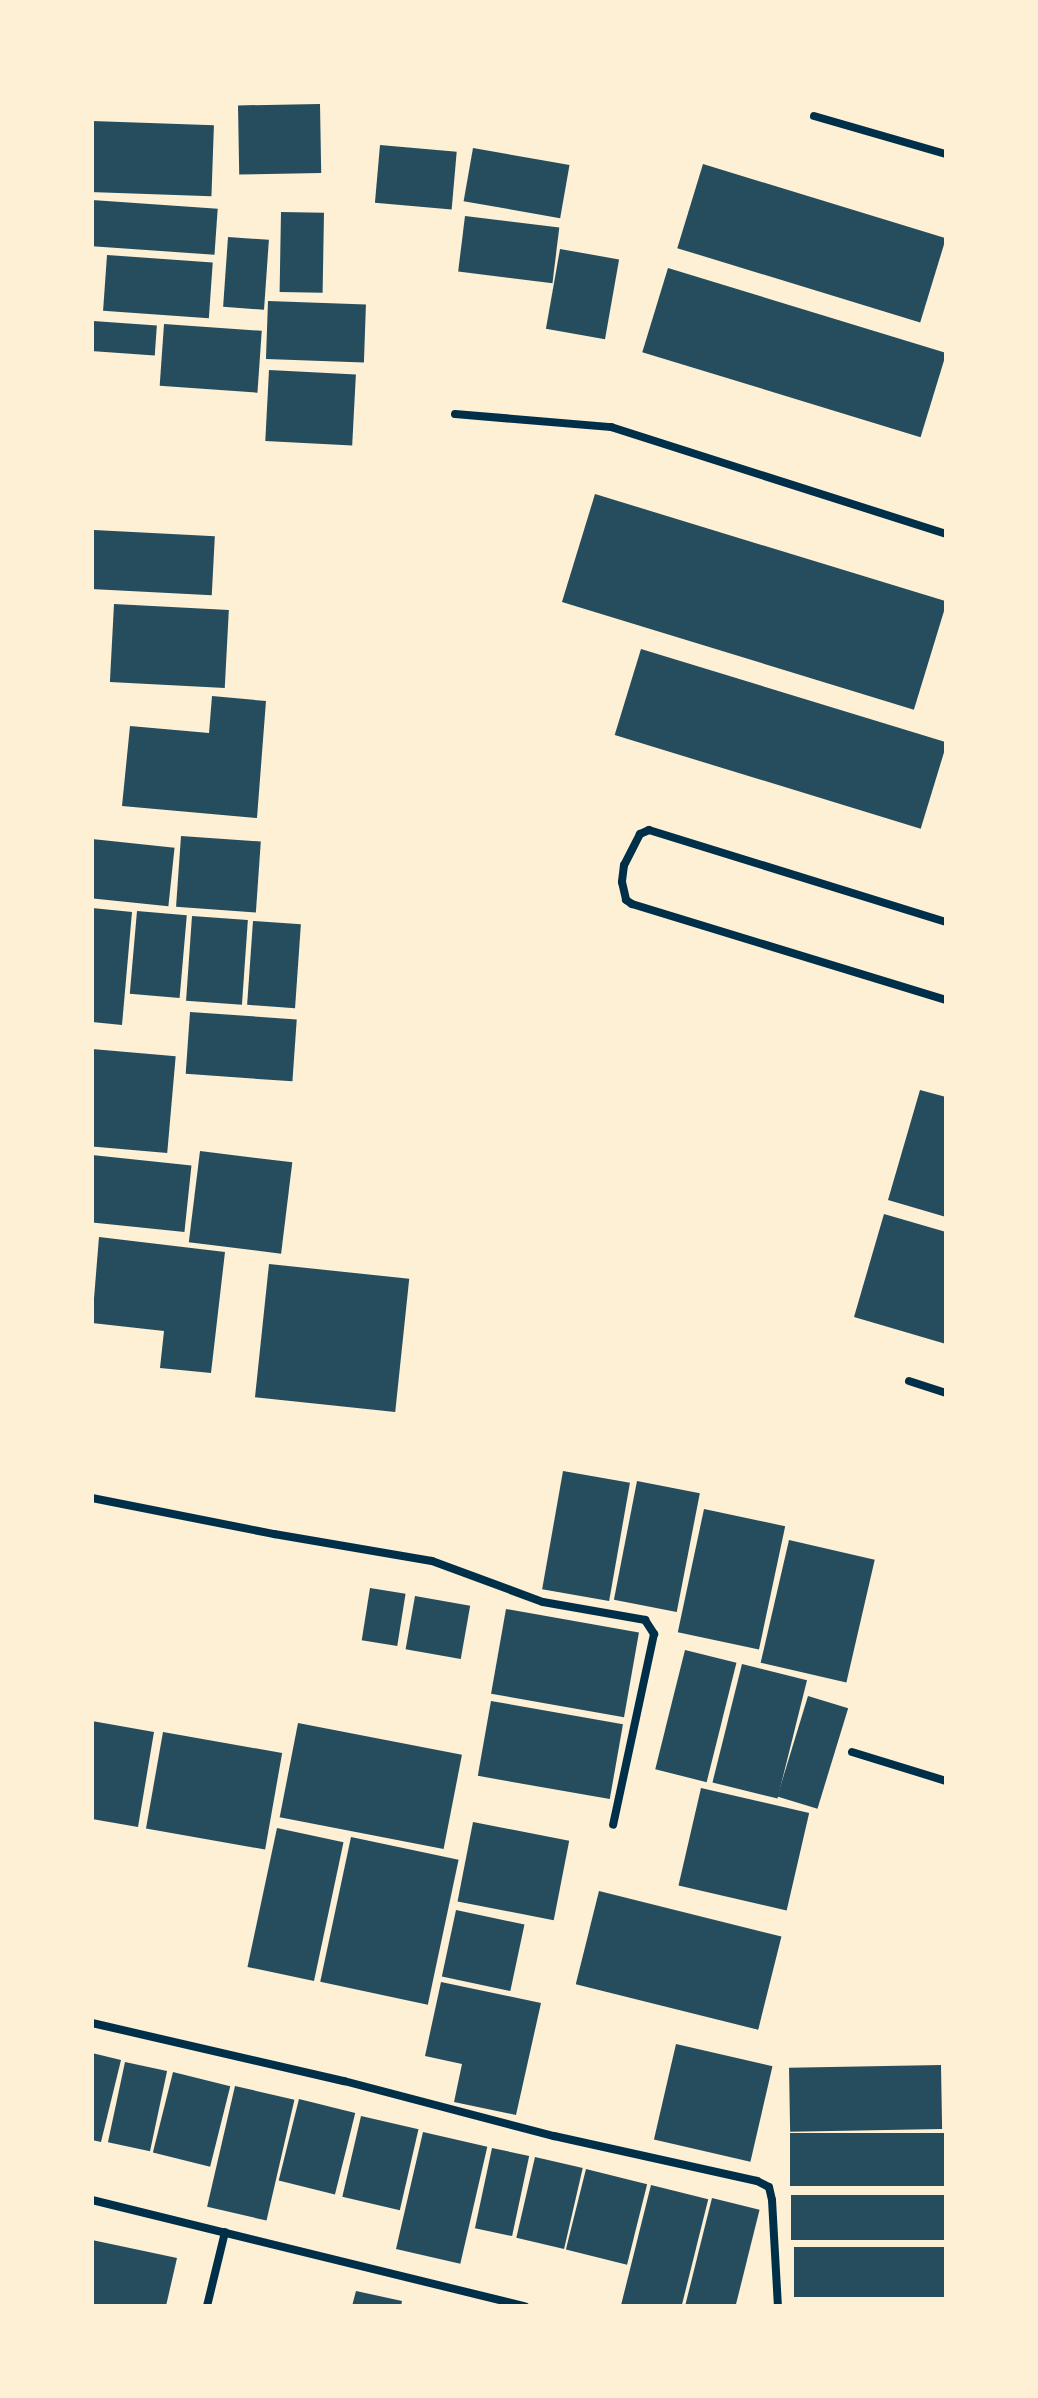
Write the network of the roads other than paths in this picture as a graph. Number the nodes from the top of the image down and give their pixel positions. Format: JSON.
{"nodes":[{"id":1,"x":814,"y":116,"type":"dead end"},
{"id":2,"x":946,"y":154,"type":"edge"},
{"id":3,"x":455,"y":414,"type":"dead end"},
{"id":4,"x":946,"y":534,"type":"edge"},
{"id":5,"x":946,"y":922,"type":"edge"},
{"id":6,"x":946,"y":1000,"type":"edge"},
{"id":7,"x":909,"y":1381,"type":"dead end"},
{"id":8,"x":946,"y":1393,"type":"edge"},
{"id":9,"x":92,"y":1498,"type":"edge"},
{"id":10,"x":852,"y":1752,"type":"dead end"},
{"id":11,"x":946,"y":1781,"type":"edge"},
{"id":12,"x":613,"y":1825,"type":"dead end"},
{"id":13,"x":92,"y":2023,"type":"edge"},
{"id":14,"x":92,"y":2200,"type":"edge"},
{"id":15,"x":225,"y":2232,"type":"junction"},
{"id":16,"x":207,"y":2306,"type":"edge"},
{"id":17,"x":525,"y":2306,"type":"edge"},
{"id":18,"x":778,"y":2306,"type":"edge"}],
"edges":[{"from":1,"to":2,"type":"street"},
{"from":3,"to":4,"type":"street"},
{"from":5,"to":6,"type":"street"},
{"from":7,"to":8,"type":"street"},
{"from":9,"to":12,"type":"street"},
{"from":10,"to":11,"type":"street"},
{"from":13,"to":18,"type":"street"},
{"from":14,"to":15,"type":"street"},
{"from":15,"to":16,"type":"street"},
{"from":15,"to":17,"type":"street"}]}
